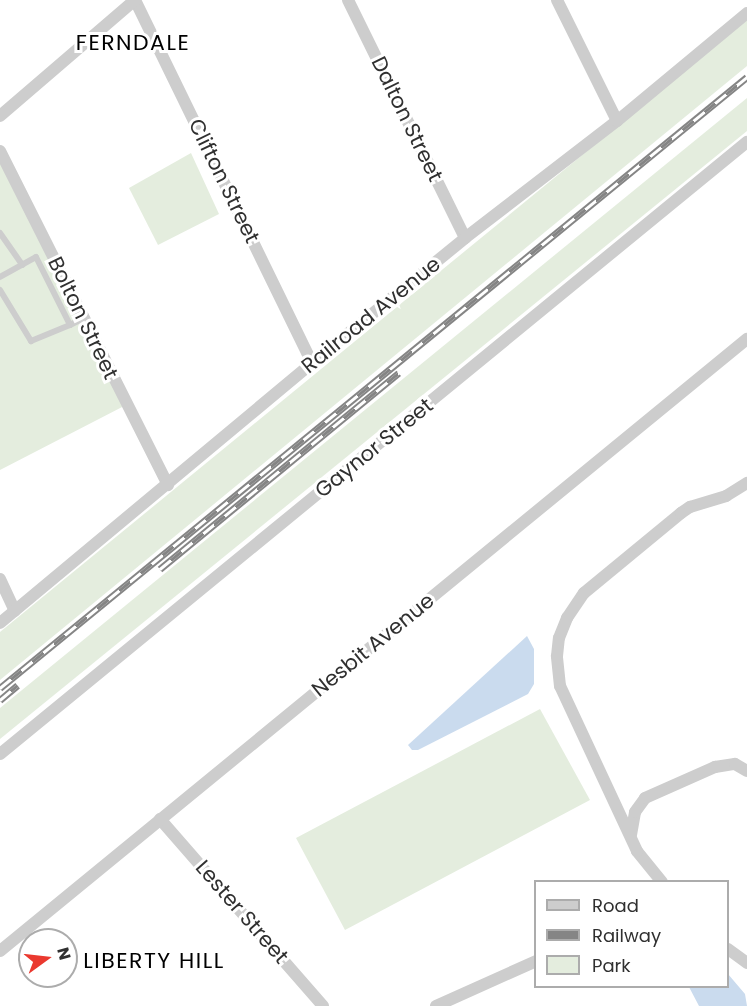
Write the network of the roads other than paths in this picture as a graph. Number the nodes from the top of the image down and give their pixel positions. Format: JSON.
{"nodes":[{"id":1,"x":135,"y":0,"type":"edge"},
{"id":2,"x":348,"y":0,"type":"edge"},
{"id":3,"x":557,"y":0,"type":"edge"},
{"id":4,"x":747,"y":13,"type":"edge"},
{"id":5,"x":0,"y":116,"type":"edge"},
{"id":6,"x":617,"y":121,"type":"junction"},
{"id":7,"x":747,"y":142,"type":"edge"},
{"id":8,"x":0,"y":151,"type":"edge"},
{"id":9,"x":0,"y":233,"type":"edge"},
{"id":10,"x":465,"y":238,"type":"junction"},
{"id":11,"x":22,"y":265,"type":"junction"},
{"id":12,"x":0,"y":277,"type":"edge"},
{"id":13,"x":0,"y":290,"type":"edge"},
{"id":14,"x":84,"y":318,"type":"junction"},
{"id":15,"x":70,"y":325,"type":"junction"},
{"id":16,"x":747,"y":339,"type":"edge"},
{"id":17,"x":312,"y":363,"type":"junction"},
{"id":18,"x":747,"y":483,"type":"edge"},
{"id":19,"x":168,"y":485,"type":"junction"},
{"id":20,"x":0,"y":579,"type":"edge"},
{"id":21,"x":15,"y":611,"type":"junction"},
{"id":22,"x":0,"y":623,"type":"edge"},
{"id":23,"x":0,"y":754,"type":"edge"},
{"id":24,"x":747,"y":771,"type":"edge"},
{"id":25,"x":160,"y":819,"type":"junction"},
{"id":26,"x":632,"y":838,"type":"junction"},
{"id":27,"x":660,"y":880,"type":"edge"},
{"id":28,"x":0,"y":951,"type":"edge"},
{"id":29,"x":729,"y":951,"type":"edge"},
{"id":30,"x":534,"y":962,"type":"edge"},
{"id":31,"x":747,"y":963,"type":"edge"},
{"id":32,"x":323,"y":1006,"type":"edge"},
{"id":33,"x":436,"y":1006,"type":"edge"}],
"edges":[{"from":1,"to":5,"type":"street"},
{"from":1,"to":17,"type":"street","name":"Clifton Street"},
{"from":2,"to":10,"type":"street","name":"Dalton Street"},
{"from":3,"to":6,"type":"street"},
{"from":4,"to":6,"type":"street","name":"Railroad Avenue"},
{"from":6,"to":10,"type":"street","name":"Railroad Avenue"},
{"from":7,"to":23,"type":"street","name":"Gaynor Street"},
{"from":8,"to":14,"type":"street","name":"Bolton Street"},
{"from":9,"to":11,"type":"lane"},
{"from":10,"to":17,"type":"street","name":"Railroad Avenue"},
{"from":11,"to":12,"type":"lane"},
{"from":11,"to":15,"type":"lane"},
{"from":13,"to":15,"type":"lane"},
{"from":14,"to":15,"type":"lane"},
{"from":14,"to":19,"type":"street","name":"Bolton Street"},
{"from":16,"to":25,"type":"street","name":"Nesbit Avenue"},
{"from":17,"to":19,"type":"street","name":"Railroad Avenue"},
{"from":18,"to":26,"type":"street"},
{"from":19,"to":21,"type":"street","name":"Railroad Avenue"},
{"from":20,"to":21,"type":"street"},
{"from":21,"to":22,"type":"street","name":"Railroad Avenue"},
{"from":24,"to":26,"type":"street"},
{"from":25,"to":28,"type":"street","name":"Nesbit Avenue"},
{"from":25,"to":32,"type":"street","name":"Lester Street"},
{"from":26,"to":27,"type":"street"},
{"from":29,"to":31,"type":"street"},
{"from":30,"to":33,"type":"street"}]}
